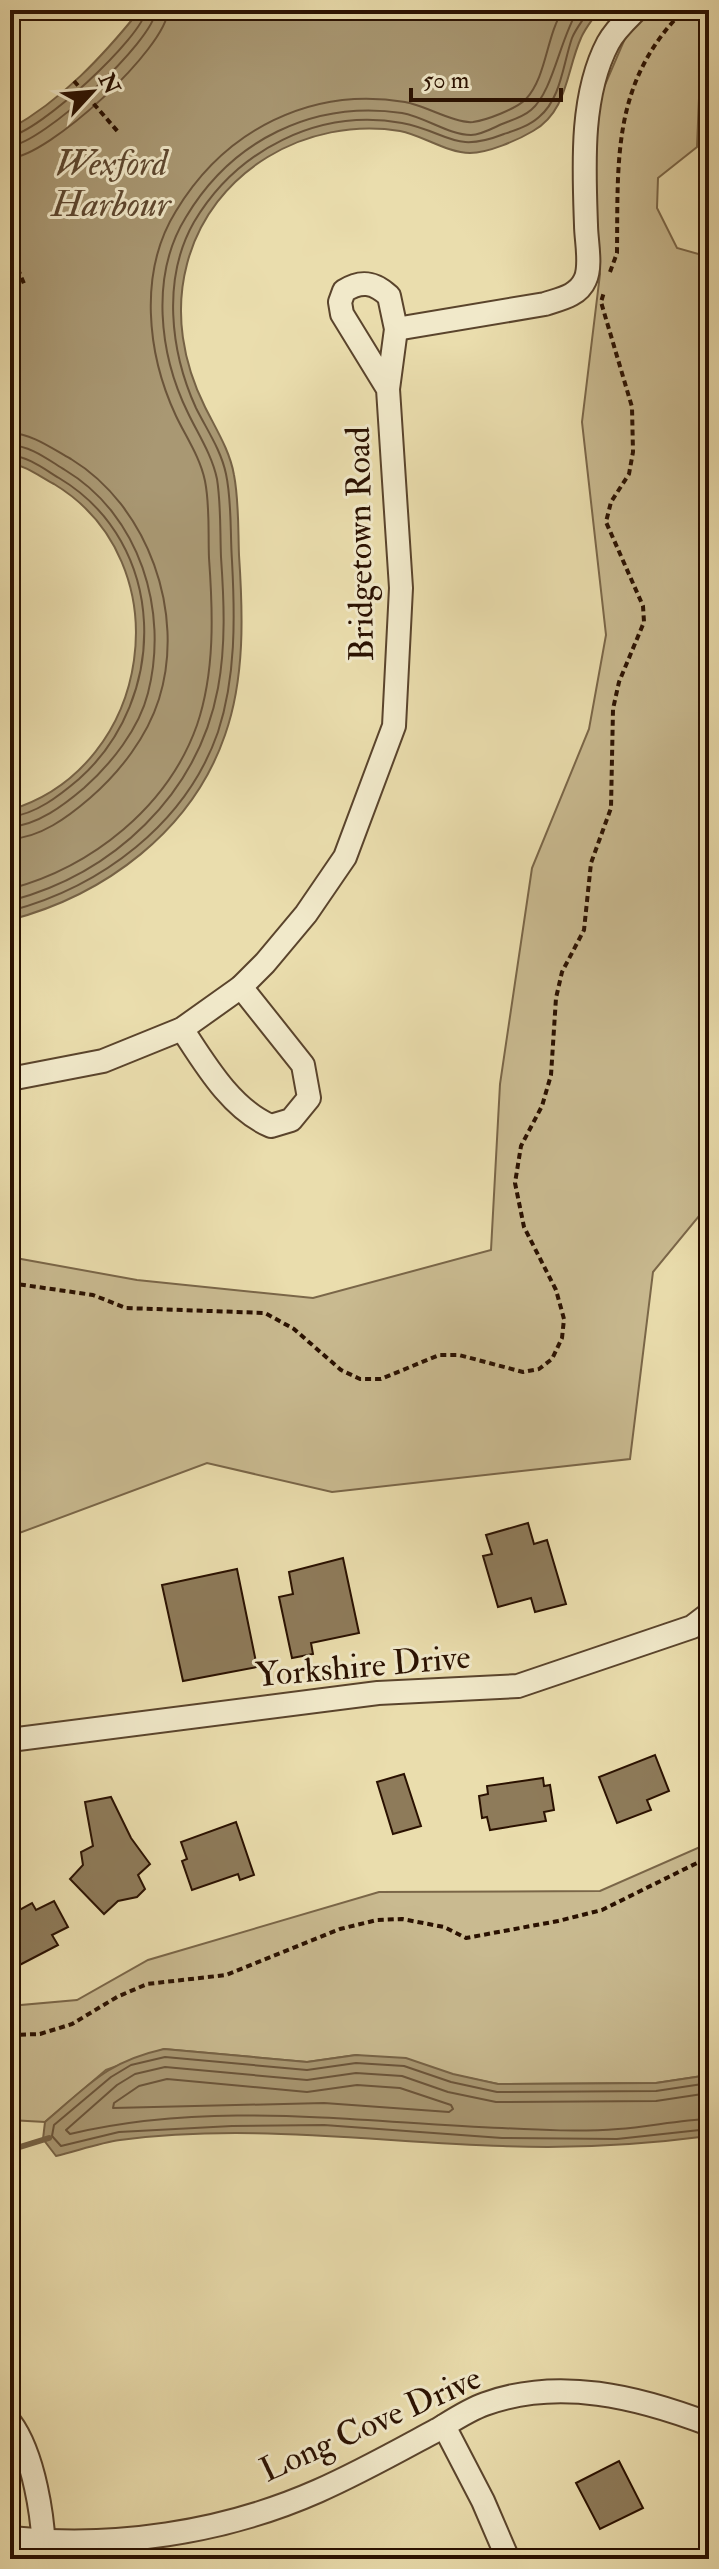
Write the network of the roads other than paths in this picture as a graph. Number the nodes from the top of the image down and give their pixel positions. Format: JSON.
{"nodes":[{"id":1,"x":636,"y":10,"type":"edge"},
{"id":2,"x":396,"y":329,"type":"junction"},
{"id":3,"x":388,"y":389,"type":"junction"},
{"id":4,"x":241,"y":987,"type":"junction"},
{"id":5,"x":182,"y":1029,"type":"junction"},
{"id":6,"x":10,"y":1079,"type":"edge"},
{"id":7,"x":709,"y":1614,"type":"edge"},
{"id":8,"x":10,"y":1740,"type":"edge"},
{"id":9,"x":10,"y":2422,"type":"edge"},
{"id":10,"x":709,"y":2424,"type":"edge"},
{"id":11,"x":444,"y":2426,"type":"junction"},
{"id":12,"x":10,"y":2538,"type":"edge"},
{"id":13,"x":44,"y":2550,"type":"edge"},
{"id":14,"x":508,"y":2559,"type":"edge"}],
"edges":[{"from":1,"to":2,"type":"street"},
{"from":2,"to":3,"type":"street","name":"Bridgetown Road"},
{"from":2,"to":3,"type":"street","name":"Bridgetown Road"},
{"from":3,"to":4,"type":"street","name":"Bridgetown Road"},
{"from":4,"to":5,"type":"street","name":"Bridgetown Road"},
{"from":4,"to":5,"type":"street"},
{"from":5,"to":6,"type":"street","name":"Bridgetown Road"},
{"from":7,"to":8,"type":"street","name":"Yorkshire Drive"},
{"from":9,"to":13,"type":"street"},
{"from":10,"to":11,"type":"street","name":"Long Cove Drive"},
{"from":11,"to":13,"type":"street","name":"Long Cove Drive"},
{"from":11,"to":14,"type":"street"},
{"from":12,"to":13,"type":"street","name":"Long Cove Drive"}]}
